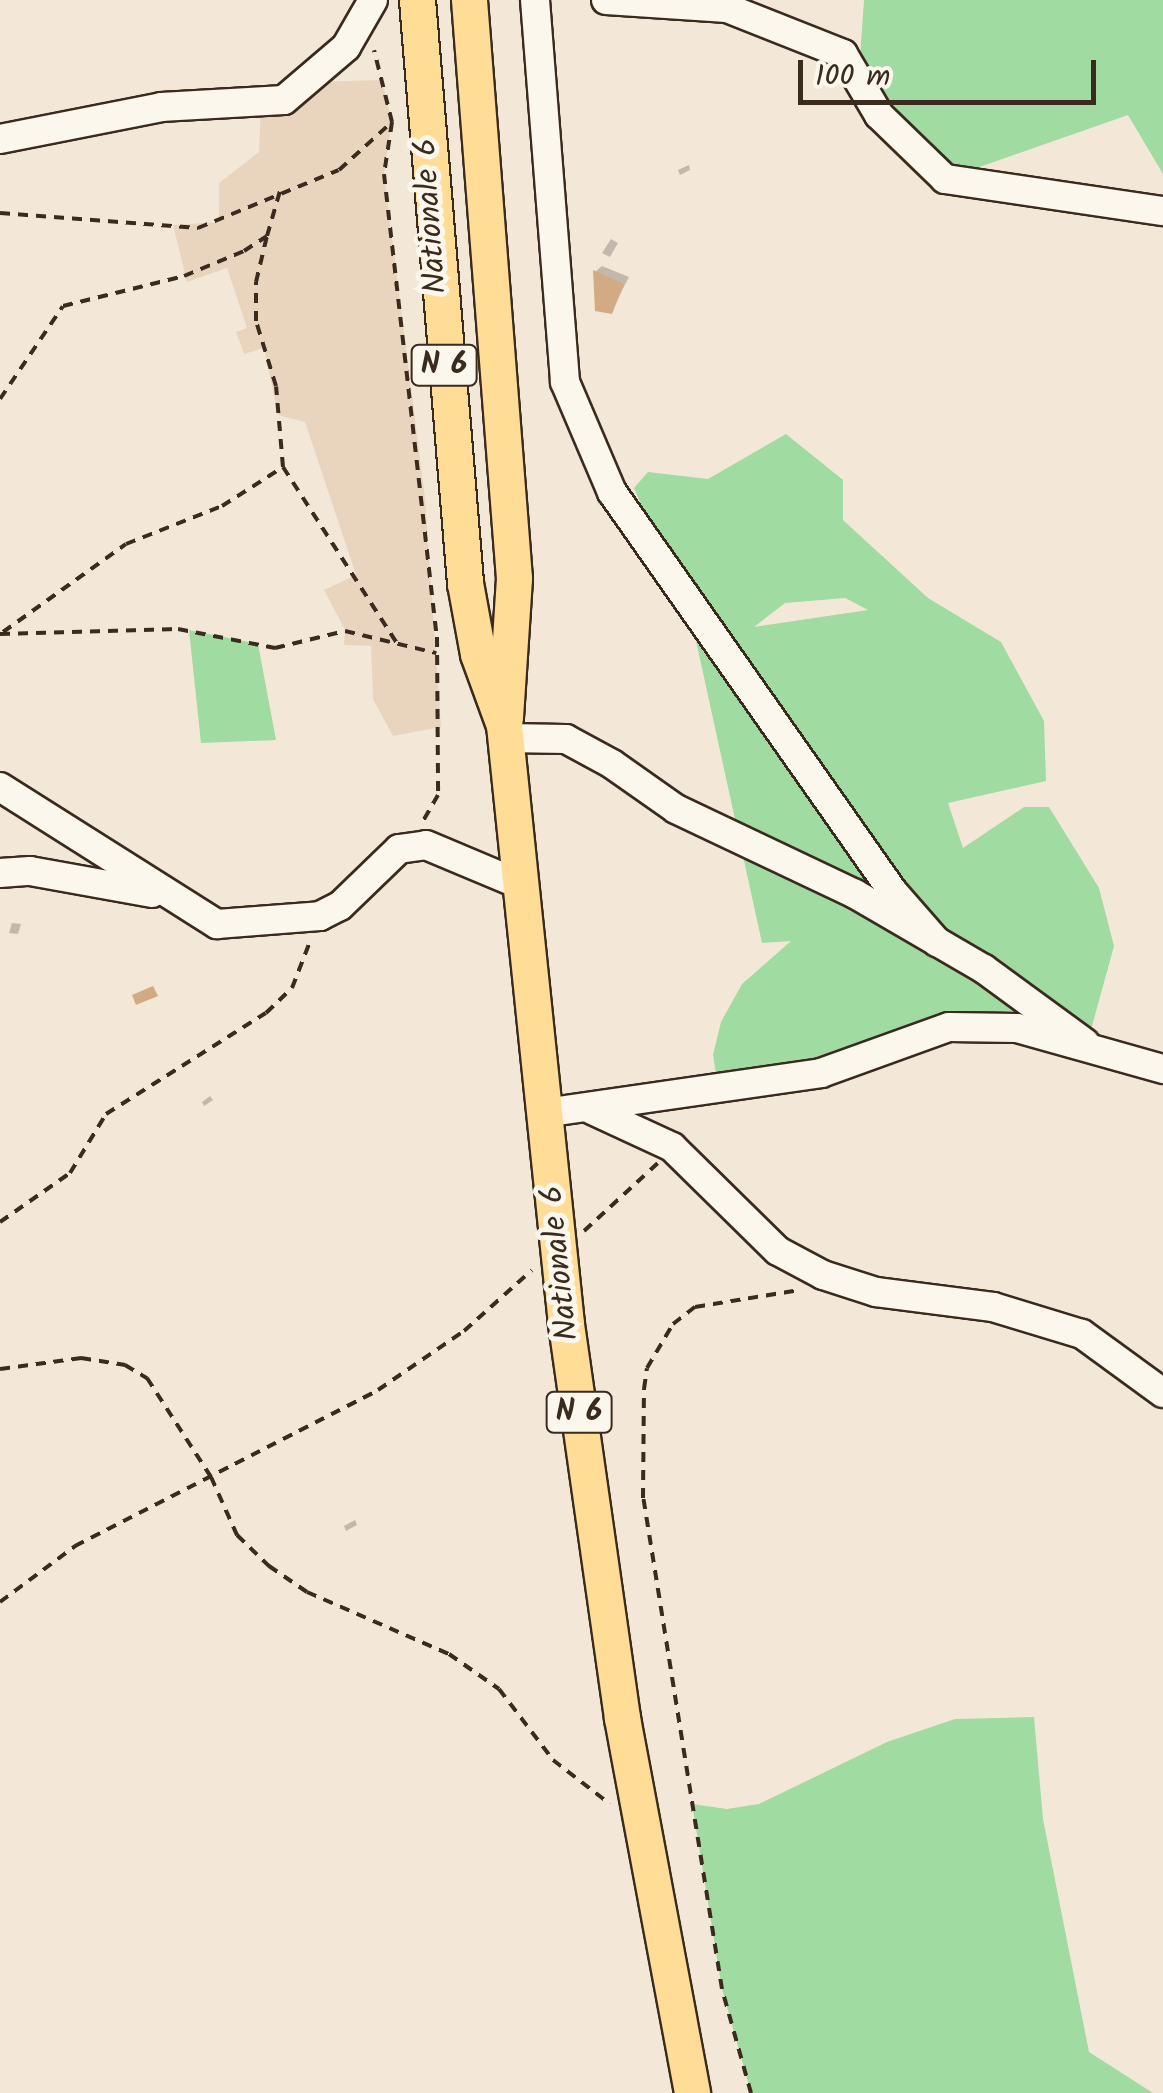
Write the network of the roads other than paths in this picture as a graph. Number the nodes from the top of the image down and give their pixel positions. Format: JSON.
{"nodes":[{"id":1,"x":417,"y":0,"type":"edge"},
{"id":2,"x":469,"y":0,"type":"edge"},
{"id":3,"x":535,"y":0,"type":"edge"},
{"id":4,"x":606,"y":0,"type":"edge"},
{"id":5,"x":366,"y":12,"type":"edge"},
{"id":6,"x":0,"y":139,"type":"edge"},
{"id":7,"x":1163,"y":212,"type":"edge"},
{"id":8,"x":505,"y":732,"type":"junction"},
{"id":9,"x":0,"y":788,"type":"edge"},
{"id":10,"x":0,"y":873,"type":"edge"},
{"id":11,"x":521,"y":885,"type":"junction"},
{"id":12,"x":173,"y":897,"type":"junction"},
{"id":13,"x":937,"y":942,"type":"junction"},
{"id":14,"x":1084,"y":1043,"type":"junction"},
{"id":15,"x":1163,"y":1069,"type":"edge"},
{"id":16,"x":592,"y":1110,"type":"junction"},
{"id":17,"x":544,"y":1112,"type":"junction"},
{"id":18,"x":1163,"y":1393,"type":"edge"},
{"id":19,"x":692,"y":2093,"type":"edge"}],
"edges":[{"from":1,"to":8,"type":"main road","name":"Nationale 6","number":"N 6"},
{"from":2,"to":8,"type":"main road","name":"Nationale 6","number":"N 6"},
{"from":3,"to":13,"type":"street"},
{"from":4,"to":7,"type":"street"},
{"from":5,"to":6,"type":"street"},
{"from":8,"to":11,"type":"main road","name":"Nationale 6","number":"N 6"},
{"from":8,"to":13,"type":"street"},
{"from":9,"to":12,"type":"street"},
{"from":10,"to":12,"type":"street"},
{"from":11,"to":12,"type":"street"},
{"from":11,"to":17,"type":"main road","name":"Nationale 6","number":"N 6"},
{"from":13,"to":14,"type":"street"},
{"from":14,"to":15,"type":"street"},
{"from":14,"to":16,"type":"street"},
{"from":16,"to":17,"type":"street"},
{"from":16,"to":18,"type":"street"},
{"from":17,"to":19,"type":"main road","name":"Nationale 6","number":"N 6"}]}
